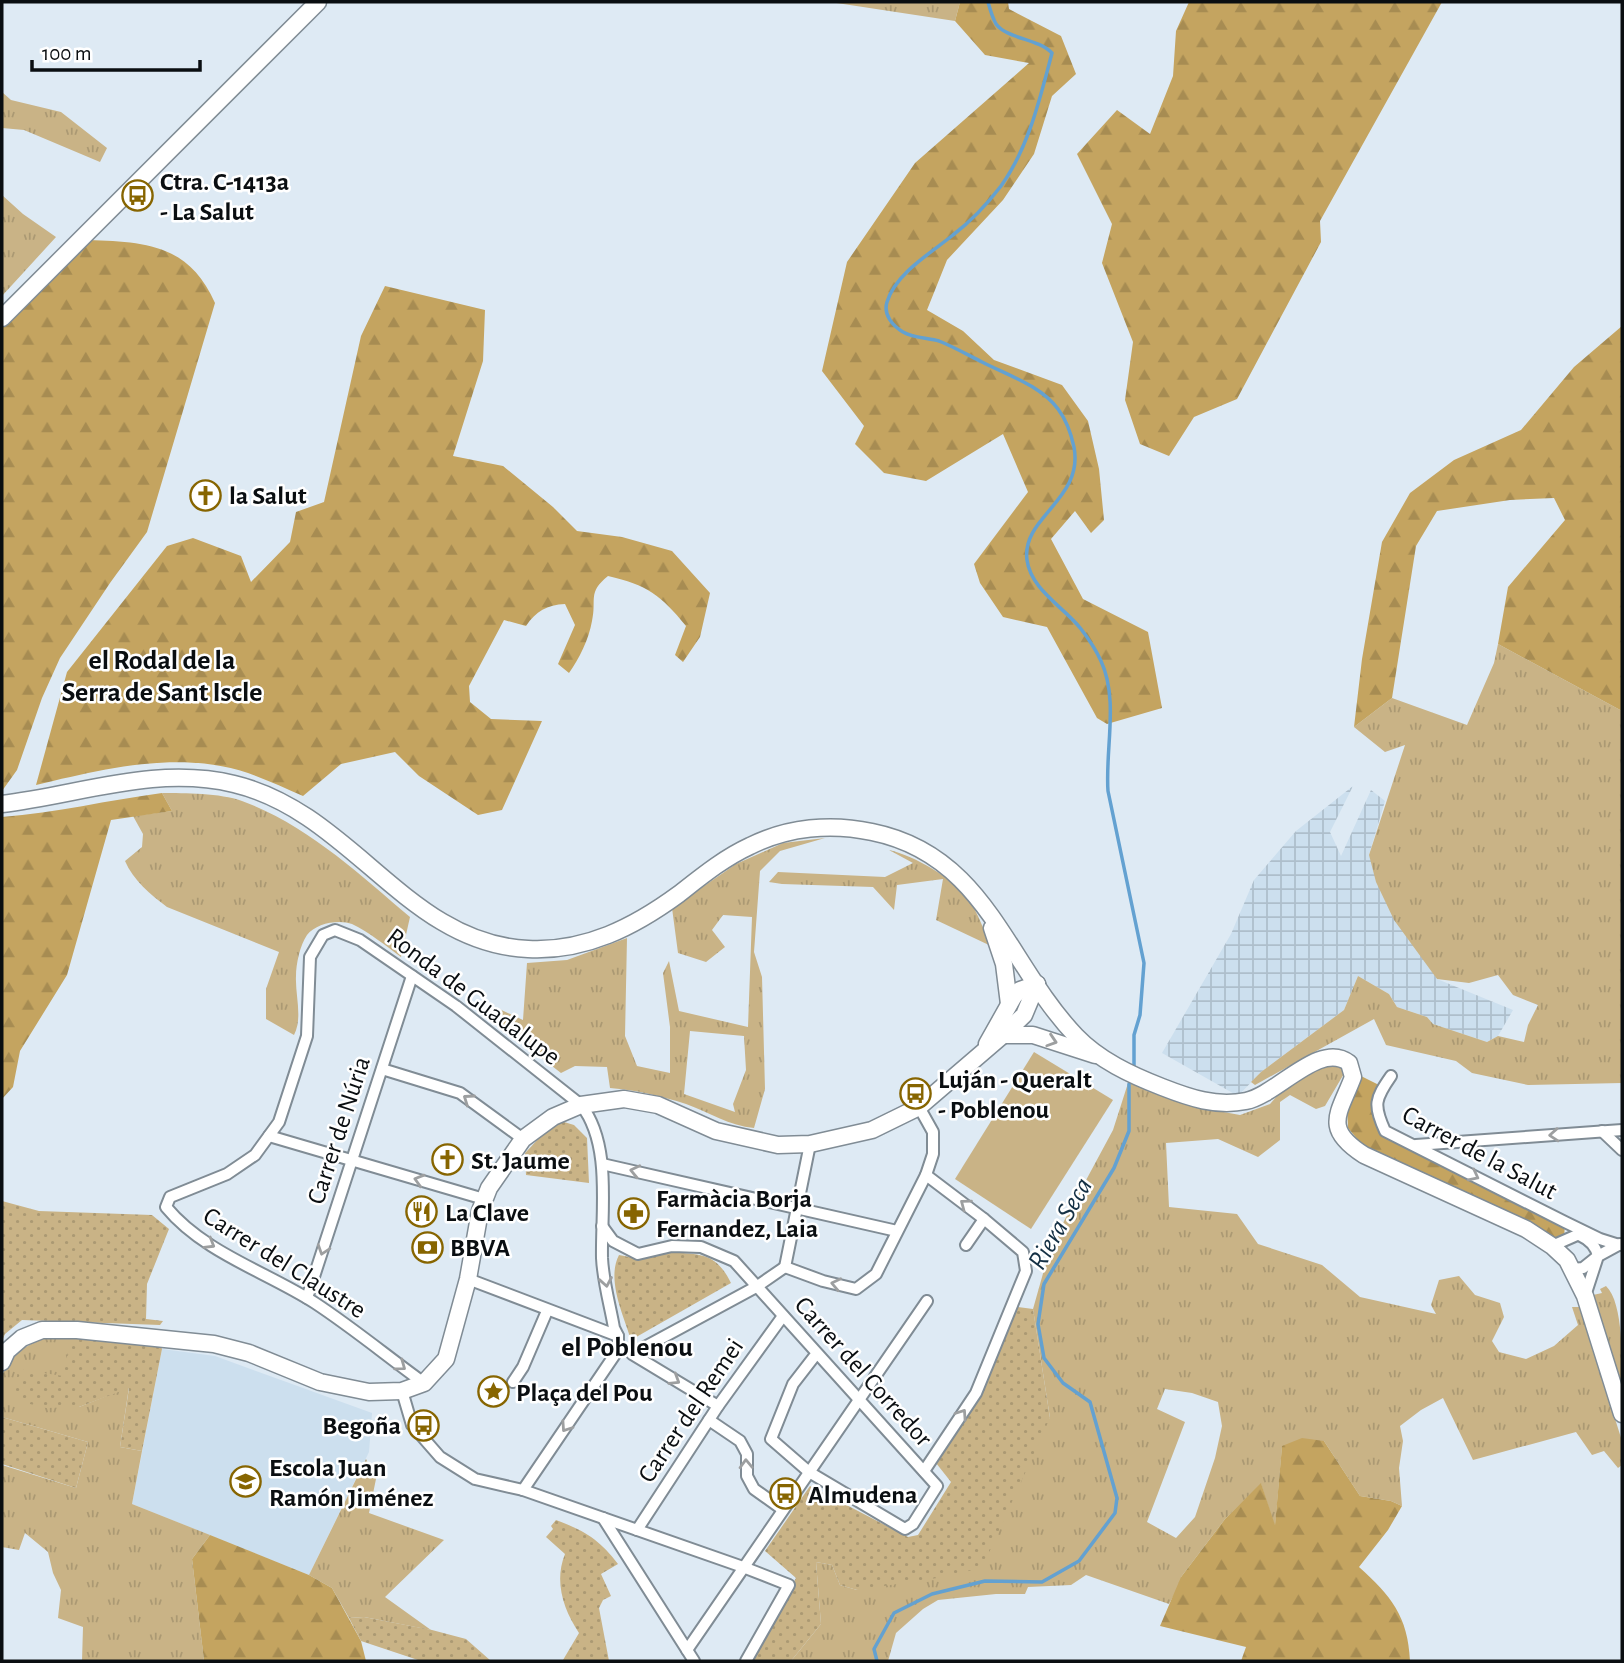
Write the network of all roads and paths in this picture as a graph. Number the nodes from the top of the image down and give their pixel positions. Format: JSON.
{"nodes":[{"id":1,"x":318,"y":2,"type":"edge"},
{"id":2,"x":2,"y":318,"type":"edge"},
{"id":3,"x":2,"y":804,"type":"edge"},
{"id":4,"x":980,"y":899,"type":"junction"},
{"id":5,"x":412,"y":976,"type":"junction"},
{"id":6,"x":1037,"y":984,"type":"junction"},
{"id":7,"x":1009,"y":1004,"type":"junction"},
{"id":8,"x":1003,"y":1035,"type":"junction"},
{"id":9,"x":984,"y":1050,"type":"junction"},
{"id":10,"x":1099,"y":1055,"type":"junction"},
{"id":11,"x":382,"y":1069,"type":"junction"},
{"id":12,"x":1391,"y":1076,"type":"dead end"},
{"id":13,"x":581,"y":1105,"type":"junction"},
{"id":14,"x":919,"y":1107,"type":"junction"},
{"id":15,"x":1622,"y":1130,"type":"edge"},
{"id":16,"x":1602,"y":1131,"type":"junction"},
{"id":17,"x":269,"y":1136,"type":"junction"},
{"id":18,"x":523,"y":1139,"type":"junction"},
{"id":19,"x":810,"y":1144,"type":"junction"},
{"id":20,"x":1413,"y":1145,"type":"junction"},
{"id":21,"x":1622,"y":1150,"type":"edge"},
{"id":22,"x":352,"y":1161,"type":"junction"},
{"id":23,"x":602,"y":1164,"type":"junction"},
{"id":24,"x":926,"y":1175,"type":"junction"},
{"id":25,"x":484,"y":1199,"type":"junction"},
{"id":26,"x":797,"y":1208,"type":"junction"},
{"id":27,"x":984,"y":1219,"type":"junction"},
{"id":28,"x":1568,"y":1224,"type":"junction"},
{"id":29,"x":602,"y":1226,"type":"junction"},
{"id":30,"x":897,"y":1231,"type":"junction"},
{"id":31,"x":1577,"y":1235,"type":"junction"},
{"id":32,"x":1620,"y":1243,"type":"edge"},
{"id":33,"x":966,"y":1245,"type":"dead end"},
{"id":34,"x":1552,"y":1246,"type":"junction"},
{"id":35,"x":1598,"y":1256,"type":"junction"},
{"id":36,"x":785,"y":1267,"type":"junction"},
{"id":37,"x":1573,"y":1269,"type":"junction"},
{"id":38,"x":468,"y":1279,"type":"junction"},
{"id":39,"x":755,"y":1287,"type":"junction"},
{"id":40,"x":1585,"y":1296,"type":"junction"},
{"id":41,"x":307,"y":1298,"type":"junction"},
{"id":42,"x":927,"y":1301,"type":"dead end"},
{"id":43,"x":547,"y":1311,"type":"junction"},
{"id":44,"x":783,"y":1317,"type":"junction"},
{"id":45,"x":618,"y":1336,"type":"junction"},
{"id":46,"x":817,"y":1353,"type":"junction"},
{"id":47,"x":2,"y":1362,"type":"edge"},
{"id":48,"x":513,"y":1382,"type":"dead end"},
{"id":49,"x":424,"y":1383,"type":"junction"},
{"id":50,"x":402,"y":1391,"type":"junction"},
{"id":51,"x":860,"y":1398,"type":"junction"},
{"id":52,"x":718,"y":1406,"type":"junction"},
{"id":53,"x":1622,"y":1414,"type":"edge"},
{"id":54,"x":709,"y":1420,"type":"junction"},
{"id":55,"x":924,"y":1471,"type":"junction"},
{"id":56,"x":808,"y":1472,"type":"junction"},
{"id":57,"x":523,"y":1490,"type":"junction"},
{"id":58,"x":782,"y":1509,"type":"junction"},
{"id":59,"x":603,"y":1518,"type":"junction"},
{"id":60,"x":637,"y":1530,"type":"junction"},
{"id":61,"x":743,"y":1566,"type":"junction"},
{"id":62,"x":687,"y":1650,"type":"junction"},
{"id":63,"x":694,"y":1661,"type":"edge"},
{"id":64,"x":746,"y":1661,"type":"edge"}],
"edges":[{"from":1,"to":2,"type":"main road"},
{"from":3,"to":4,"type":"main road"},
{"from":4,"to":6,"type":"main road"},
{"from":4,"to":7,"type":"main road"},
{"from":5,"to":11,"type":"street","name":"Carrer de Núria"},
{"from":5,"to":13,"type":"street","name":"Ronda de Guadalupe"},
{"from":5,"to":17,"type":"street","name":"Ronda de Guadalupe"},
{"from":6,"to":7,"type":"main road"},
{"from":6,"to":8,"type":"main road"},
{"from":6,"to":10,"type":"main road"},
{"from":7,"to":9,"type":"main road"},
{"from":8,"to":9,"type":"main road"},
{"from":8,"to":10,"type":"main road","one_way":true},
{"from":9,"to":14,"type":"main road"},
{"from":10,"to":34,"type":"main road"},
{"from":18,"to":11,"type":"street","one_way":true},
{"from":11,"to":22,"type":"street","name":"Carrer de Núria"},
{"from":12,"to":20,"type":"street","name":"Carrer de la Salut"},
{"from":13,"to":18,"type":"main road"},
{"from":13,"to":19,"type":"main road"},
{"from":13,"to":23,"type":"street"},
{"from":14,"to":19,"type":"main road"},
{"from":14,"to":24,"type":"street"},
{"from":15,"to":16,"type":"street"},
{"from":16,"to":20,"type":"street","one_way":true},
{"from":16,"to":21,"type":"street"},
{"from":17,"to":22,"type":"street"},
{"from":17,"to":41,"type":"street","name":"Carrer del Claustre","one_way":true},
{"from":18,"to":25,"type":"main road"},
{"from":19,"to":26,"type":"street"},
{"from":20,"to":28,"type":"street","name":"Carrer de la Salut","one_way":true},
{"from":25,"to":22,"type":"street","one_way":true},
{"from":22,"to":41,"type":"street","name":"Carrer de Núria","one_way":true},
{"from":26,"to":23,"type":"street","one_way":true},
{"from":23,"to":29,"type":"street"},
{"from":27,"to":24,"type":"street","one_way":true},
{"from":24,"to":30,"type":"street"},
{"from":25,"to":38,"type":"main road"},
{"from":26,"to":30,"type":"street"},
{"from":26,"to":36,"type":"street"},
{"from":27,"to":33,"type":"street"},
{"from":55,"to":27,"type":"street","one_way":true},
{"from":28,"to":31,"type":"street","name":"Carrer de la Salut"},
{"from":28,"to":32,"type":"street","name":"Carrer de la Salut"},
{"from":29,"to":39,"type":"street","name":"Carrer del Corredor"},
{"from":29,"to":45,"type":"street","one_way":true},
{"from":30,"to":36,"type":"street","one_way":true},
{"from":31,"to":34,"type":"street","name":"Carrer de la Salut"},
{"from":31,"to":35,"type":"street","name":"Carrer de la Salut"},
{"from":32,"to":35,"type":"street"},
{"from":34,"to":37,"type":"main road"},
{"from":35,"to":37,"type":"street"},
{"from":35,"to":40,"type":"street"},
{"from":36,"to":39,"type":"street"},
{"from":37,"to":40,"type":"main road"},
{"from":38,"to":43,"type":"street"},
{"from":38,"to":49,"type":"main road"},
{"from":39,"to":44,"type":"street","name":"Carrer del Corredor"},
{"from":39,"to":52,"type":"street","one_way":true},
{"from":40,"to":53,"type":"main road"},
{"from":41,"to":49,"type":"street","name":"Carrer del Claustre","one_way":true},
{"from":42,"to":51,"type":"street"},
{"from":43,"to":45,"type":"street"},
{"from":43,"to":48,"type":"street"},
{"from":44,"to":46,"type":"street","name":"Carrer del Corredor"},
{"from":44,"to":52,"type":"street","name":"Carrer del Remei"},
{"from":45,"to":57,"type":"street","one_way":true},
{"from":46,"to":51,"type":"street","name":"Carrer del Corredor"},
{"from":46,"to":56,"type":"street"},
{"from":47,"to":50,"type":"main road"},
{"from":49,"to":50,"type":"main road"},
{"from":50,"to":57,"type":"street"},
{"from":51,"to":55,"type":"street","name":"Carrer del Corredor"},
{"from":51,"to":56,"type":"street"},
{"from":52,"to":54,"type":"street","name":"Carrer del Remei"},
{"from":58,"to":54,"type":"street","one_way":true},
{"from":54,"to":60,"type":"street","name":"Carrer del Remei"},
{"from":55,"to":56,"type":"street","name":"Carrer del Corredor"},
{"from":56,"to":58,"type":"street"},
{"from":57,"to":59,"type":"street"},
{"from":58,"to":61,"type":"street"},
{"from":59,"to":60,"type":"street"},
{"from":59,"to":62,"type":"street"},
{"from":60,"to":61,"type":"street"},
{"from":61,"to":62,"type":"street"},
{"from":61,"to":64,"type":"street"},
{"from":62,"to":63,"type":"street"}]}
